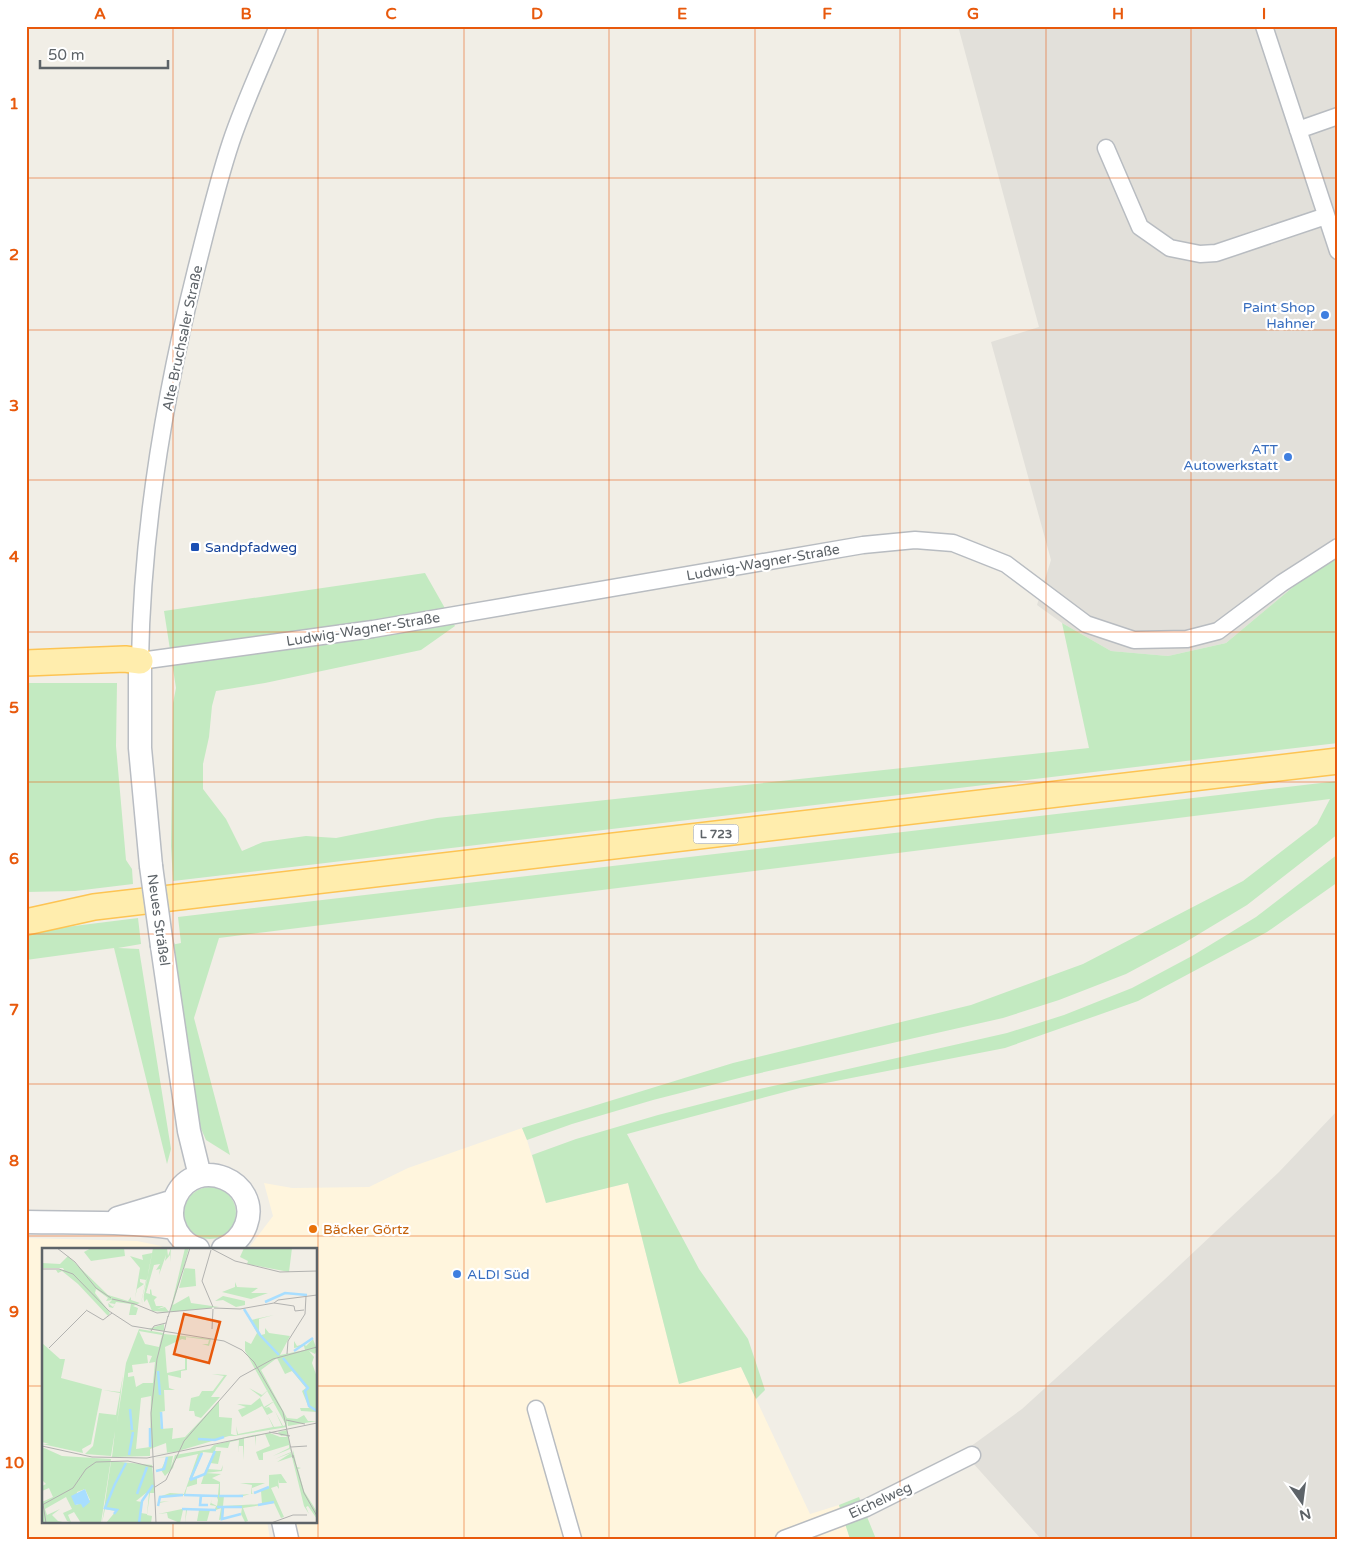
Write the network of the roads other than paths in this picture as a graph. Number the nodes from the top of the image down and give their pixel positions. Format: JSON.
{"nodes":[{"id":1,"x":278,"y":26,"type":"edge"},
{"id":2,"x":1264,"y":26,"type":"edge"},
{"id":3,"x":1338,"y":116,"type":"edge"},
{"id":4,"x":1298,"y":130,"type":"junction"},
{"id":5,"x":1106,"y":148,"type":"dead end"},
{"id":6,"x":1326,"y":216,"type":"junction"},
{"id":7,"x":1338,"y":251,"type":"edge"},
{"id":8,"x":1338,"y":547,"type":"edge"},
{"id":9,"x":140,"y":661,"type":"junction"},
{"id":10,"x":26,"y":663,"type":"edge"},
{"id":11,"x":1338,"y":761,"type":"edge"},
{"id":12,"x":26,"y":907,"type":"edge"},
{"id":13,"x":94,"y":907,"type":"junction"},
{"id":14,"x":26,"y":922,"type":"edge"},
{"id":15,"x":200,"y":1176,"type":"junction"},
{"id":16,"x":174,"y":1201,"type":"junction"},
{"id":17,"x":26,"y":1222,"type":"edge"},
{"id":18,"x":108,"y":1222,"type":"junction"},
{"id":19,"x":175,"y":1228,"type":"junction"},
{"id":20,"x":196,"y":1248,"type":"edge"},
{"id":21,"x":225,"y":1248,"type":"edge"},
{"id":22,"x":536,"y":1409,"type":"dead end"},
{"id":23,"x":972,"y":1455,"type":"dead end"},
{"id":24,"x":283,"y":1522,"type":"edge"},
{"id":25,"x":287,"y":1539,"type":"edge"},
{"id":26,"x":573,"y":1539,"type":"edge"},
{"id":27,"x":784,"y":1539,"type":"edge"}],
"edges":[{"from":1,"to":9,"type":"street","name":"Alte Bruchsaler Straße"},
{"from":2,"to":4,"type":"street"},
{"from":3,"to":4,"type":"street"},
{"from":4,"to":6,"type":"street"},
{"from":5,"to":6,"type":"street"},
{"from":6,"to":7,"type":"street"},
{"from":8,"to":9,"type":"street","name":"Ludwig-Wagner-Straße"},
{"from":9,"to":10,"type":"main road"},
{"from":9,"to":15,"type":"street","name":"Neues Sträßel","bridge":true},
{"from":11,"to":13,"type":"main road","number":"L 723"},
{"from":12,"to":13,"type":"main road","number":"L 723"},
{"from":13,"to":14,"type":"main road","number":"L 723"},
{"from":15,"to":16,"type":"street"},
{"from":15,"to":21,"type":"street"},
{"from":16,"to":18,"type":"street"},
{"from":16,"to":19,"type":"street"},
{"from":17,"to":18,"type":"street"},
{"from":18,"to":19,"type":"street"},
{"from":19,"to":20,"type":"street"},
{"from":22,"to":26,"type":"street"},
{"from":23,"to":27,"type":"street","name":"Eichelweg"},
{"from":24,"to":25,"type":"street"}]}
